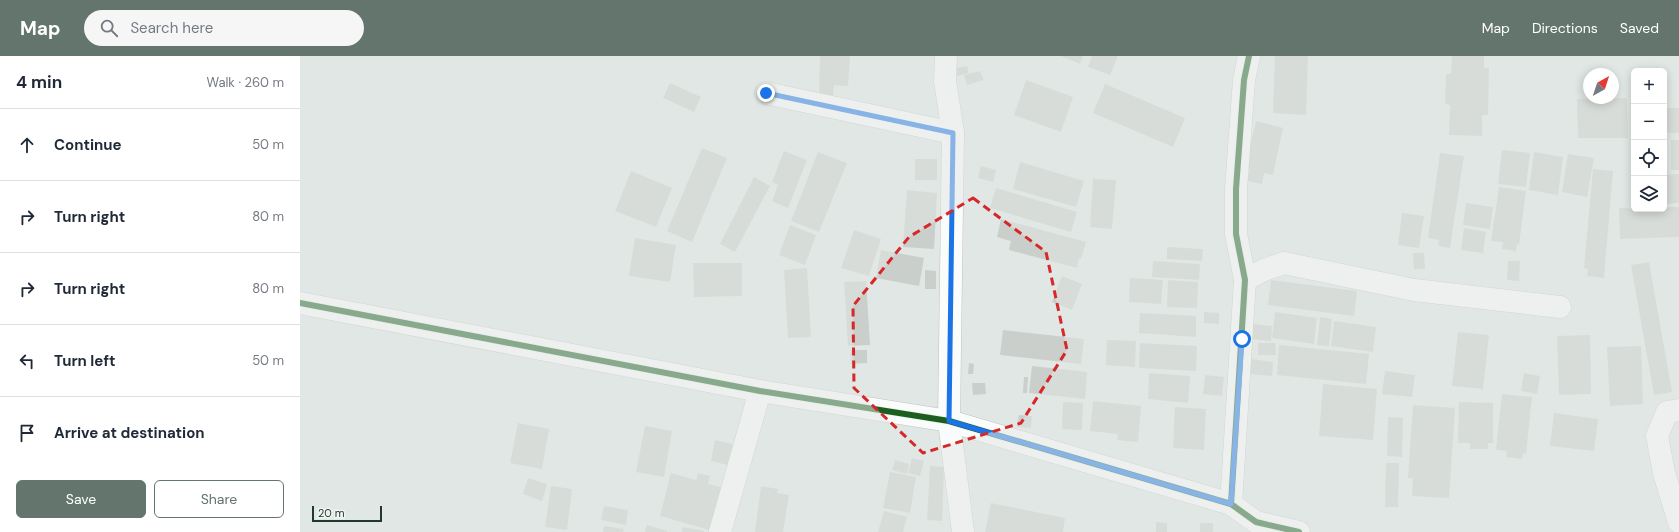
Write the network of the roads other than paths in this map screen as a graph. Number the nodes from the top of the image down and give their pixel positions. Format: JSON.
{"nodes":[{"id":1,"x":946,"y":56,"type":"edge"},
{"id":2,"x":1249,"y":56,"type":"edge"},
{"id":3,"x":766,"y":93,"type":"dead end"},
{"id":4,"x":953,"y":133,"type":"junction"},
{"id":5,"x":1245,"y":280,"type":"junction"},
{"id":6,"x":300,"y":304,"type":"edge"},
{"id":7,"x":1560,"y":307,"type":"dead end"},
{"id":8,"x":760,"y":391,"type":"junction"},
{"id":9,"x":1679,"y":410,"type":"edge"},
{"id":10,"x":949,"y":421,"type":"junction"},
{"id":11,"x":1231,"y":504,"type":"junction"},
{"id":12,"x":1679,"y":522,"type":"edge"},
{"id":13,"x":1256,"y":527,"type":"edge"},
{"id":14,"x":720,"y":532,"type":"edge"},
{"id":15,"x":963,"y":532,"type":"edge"},
{"id":16,"x":1299,"y":532,"type":"edge"}],
"edges":[{"from":1,"to":4,"type":"street"},
{"from":2,"to":5,"type":"street"},
{"from":3,"to":4,"type":"street"},
{"from":4,"to":10,"type":"street"},
{"from":5,"to":7,"type":"street"},
{"from":5,"to":11,"type":"street"},
{"from":6,"to":8,"type":"street"},
{"from":8,"to":10,"type":"street"},
{"from":8,"to":14,"type":"street"},
{"from":9,"to":12,"type":"street"},
{"from":10,"to":11,"type":"street"},
{"from":10,"to":15,"type":"street"},
{"from":11,"to":13,"type":"street"},
{"from":13,"to":16,"type":"street"}]}
